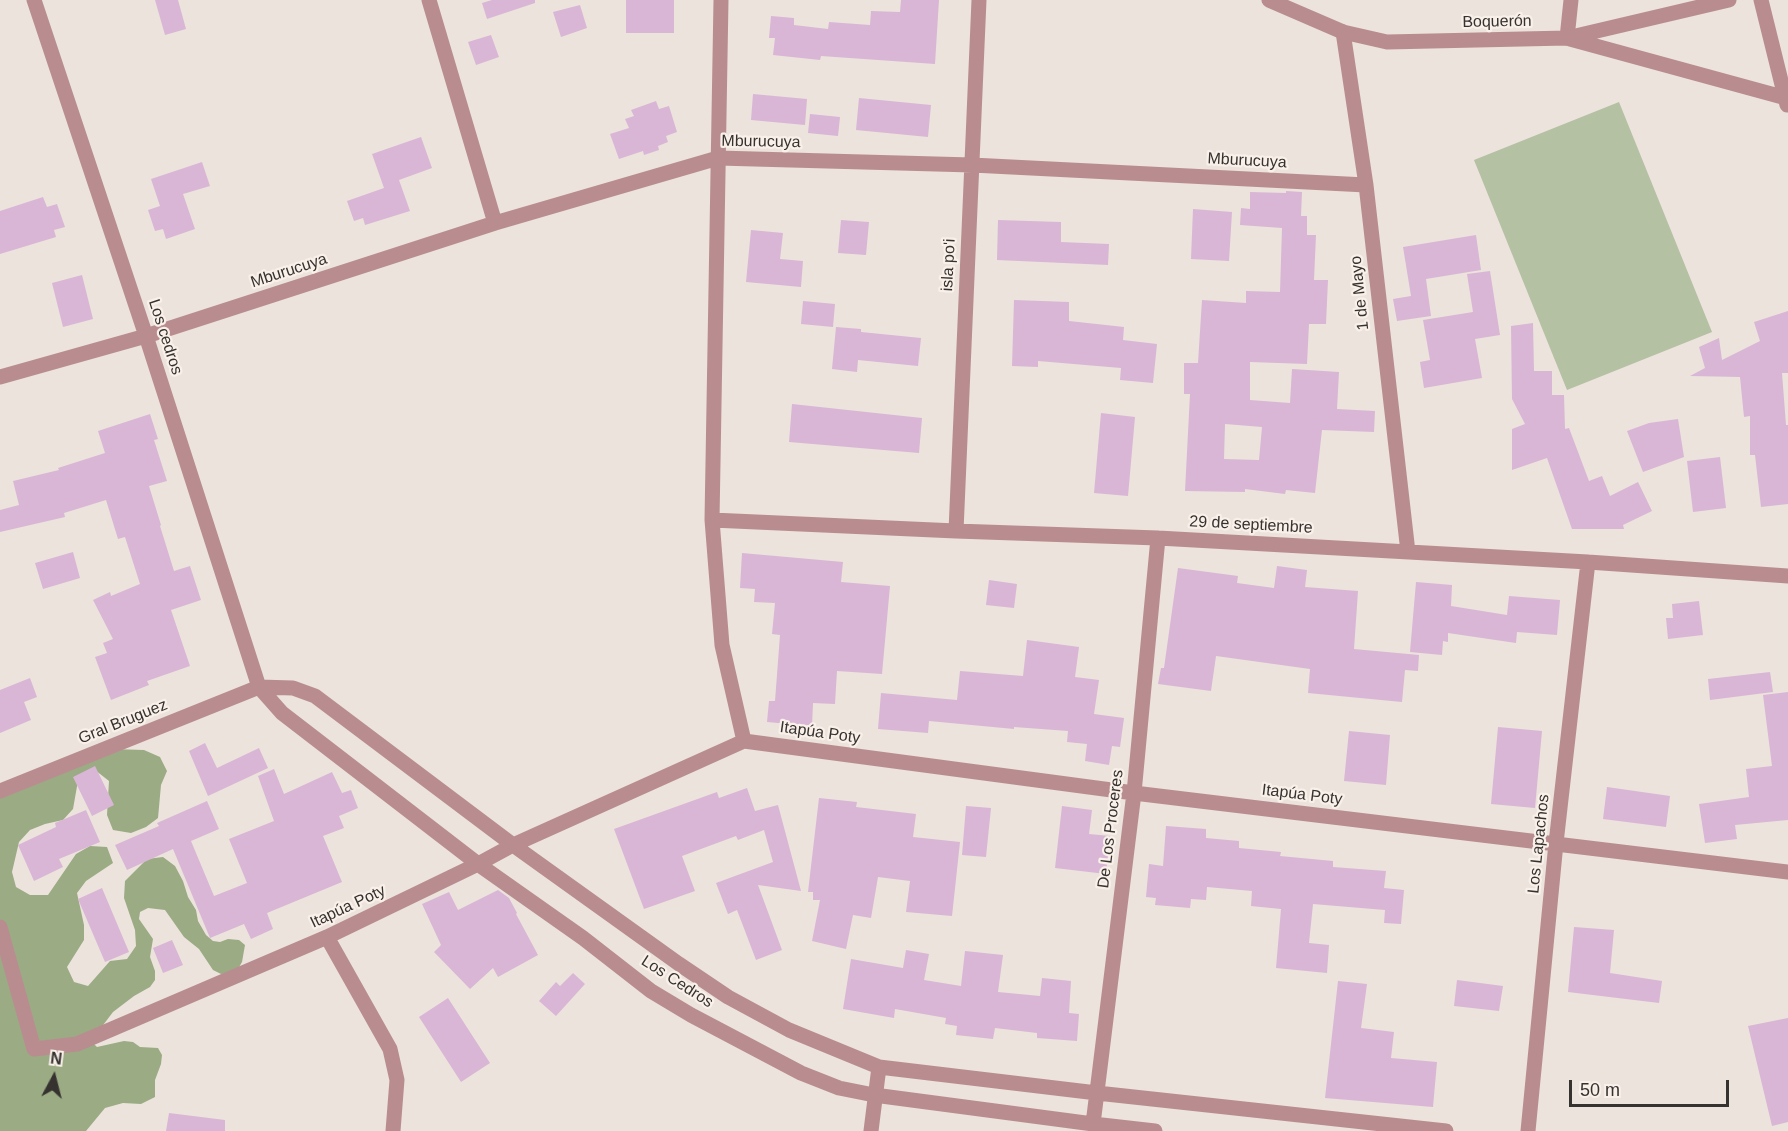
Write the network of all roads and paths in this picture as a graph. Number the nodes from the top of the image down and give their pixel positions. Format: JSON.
{"nodes":[{"id":1,"x":34,"y":0,"type":"edge"},
{"id":2,"x":429,"y":0,"type":"edge"},
{"id":3,"x":721,"y":0,"type":"edge"},
{"id":4,"x":979,"y":0,"type":"edge"},
{"id":5,"x":1269,"y":0,"type":"edge"},
{"id":6,"x":1571,"y":0,"type":"edge"},
{"id":7,"x":1729,"y":0,"type":"edge"},
{"id":8,"x":1761,"y":0,"type":"edge"},
{"id":9,"x":1343,"y":32,"type":"junction"},
{"id":10,"x":1567,"y":38,"type":"junction"},
{"id":11,"x":1787,"y":102,"type":"edge"},
{"id":12,"x":718,"y":158,"type":"junction"},
{"id":13,"x":972,"y":165,"type":"junction"},
{"id":14,"x":1366,"y":186,"type":"junction"},
{"id":15,"x":495,"y":223,"type":"junction"},
{"id":16,"x":146,"y":336,"type":"junction"},
{"id":17,"x":0,"y":376,"type":"edge"},
{"id":18,"x":712,"y":520,"type":"junction"},
{"id":19,"x":956,"y":531,"type":"junction"},
{"id":20,"x":1158,"y":538,"type":"junction"},
{"id":21,"x":1408,"y":552,"type":"junction"},
{"id":22,"x":1588,"y":562,"type":"junction"},
{"id":23,"x":1788,"y":576,"type":"edge"},
{"id":24,"x":259,"y":687,"type":"junction"},
{"id":25,"x":744,"y":741,"type":"junction"},
{"id":26,"x":0,"y":791,"type":"edge"},
{"id":27,"x":1134,"y":793,"type":"junction"},
{"id":28,"x":1556,"y":843,"type":"junction"},
{"id":29,"x":513,"y":845,"type":"junction"},
{"id":30,"x":478,"y":864,"type":"junction"},
{"id":31,"x":1788,"y":872,"type":"edge"},
{"id":32,"x":0,"y":927,"type":"edge"},
{"id":33,"x":327,"y":937,"type":"junction"},
{"id":34,"x":879,"y":1067,"type":"junction"},
{"id":35,"x":1097,"y":1093,"type":"junction"},
{"id":36,"x":874,"y":1095,"type":"junction"},
{"id":37,"x":1093,"y":1124,"type":"junction"},
{"id":38,"x":393,"y":1131,"type":"edge"},
{"id":39,"x":871,"y":1131,"type":"edge"},
{"id":40,"x":1155,"y":1131,"type":"edge"},
{"id":41,"x":1446,"y":1131,"type":"edge"},
{"id":42,"x":1528,"y":1131,"type":"edge"}],
"edges":[{"from":1,"to":16,"type":"street","name":"Los cedros"},
{"from":2,"to":15,"type":"street"},
{"from":3,"to":12,"type":"street"},
{"from":4,"to":13,"type":"street","name":"isla po'i"},
{"from":5,"to":9,"type":"street","name":"Boquerón"},
{"from":6,"to":10,"type":"street"},
{"from":7,"to":10,"type":"street","name":"Boquerón"},
{"from":8,"to":11,"type":"street"},
{"from":9,"to":10,"type":"street","name":"Boquerón"},
{"from":9,"to":14,"type":"street","name":"1 de Mayo"},
{"from":10,"to":11,"type":"street"},
{"from":12,"to":13,"type":"street","name":"Mburucuya"},
{"from":12,"to":15,"type":"street","name":"Mburucuya"},
{"from":12,"to":18,"type":"street"},
{"from":13,"to":14,"type":"street","name":"Mburucuya"},
{"from":13,"to":19,"type":"street","name":"isla po'i"},
{"from":14,"to":21,"type":"street","name":"1 de Mayo"},
{"from":15,"to":16,"type":"street","name":"Mburucuya"},
{"from":16,"to":17,"type":"street","name":"Mburucuya"},
{"from":16,"to":24,"type":"street","name":"Los cedros"},
{"from":18,"to":19,"type":"street","name":"29 de septiembre"},
{"from":18,"to":25,"type":"street"},
{"from":19,"to":20,"type":"street","name":"29 de septiembre"},
{"from":20,"to":21,"type":"street","name":"29 de septiembre"},
{"from":20,"to":27,"type":"street","name":"De Los Proceres"},
{"from":21,"to":22,"type":"street","name":"29 de septiembre"},
{"from":22,"to":23,"type":"street","name":"29 de septiembre"},
{"from":22,"to":28,"type":"street","name":"Los Lapachos"},
{"from":24,"to":26,"type":"street","name":"Gral Bruguez"},
{"from":24,"to":29,"type":"street"},
{"from":24,"to":30,"type":"street","name":"Los Cedros"},
{"from":25,"to":27,"type":"street","name":"Itapúa Poty"},
{"from":25,"to":29,"type":"street","name":"Itapúa Poty"},
{"from":27,"to":28,"type":"street","name":"Itapúa Poty"},
{"from":27,"to":35,"type":"street","name":"De Los Proceres"},
{"from":28,"to":31,"type":"street","name":"Itapúa Poty"},
{"from":28,"to":42,"type":"street","name":"Los Lapachos"},
{"from":29,"to":30,"type":"street","name":"Itapúa Poty"},
{"from":29,"to":34,"type":"street"},
{"from":30,"to":33,"type":"street","name":"Itapúa Poty"},
{"from":30,"to":36,"type":"street","name":"Los Cedros"},
{"from":32,"to":33,"type":"street","name":"Itapúa Poty"},
{"from":33,"to":38,"type":"street"},
{"from":34,"to":35,"type":"street"},
{"from":34,"to":36,"type":"street"},
{"from":35,"to":37,"type":"street","name":"De Los Proceres"},
{"from":35,"to":41,"type":"street"},
{"from":36,"to":37,"type":"street","name":"Los Cedros"},
{"from":36,"to":39,"type":"street"},
{"from":37,"to":40,"type":"street","name":"Los Cedros"}]}
